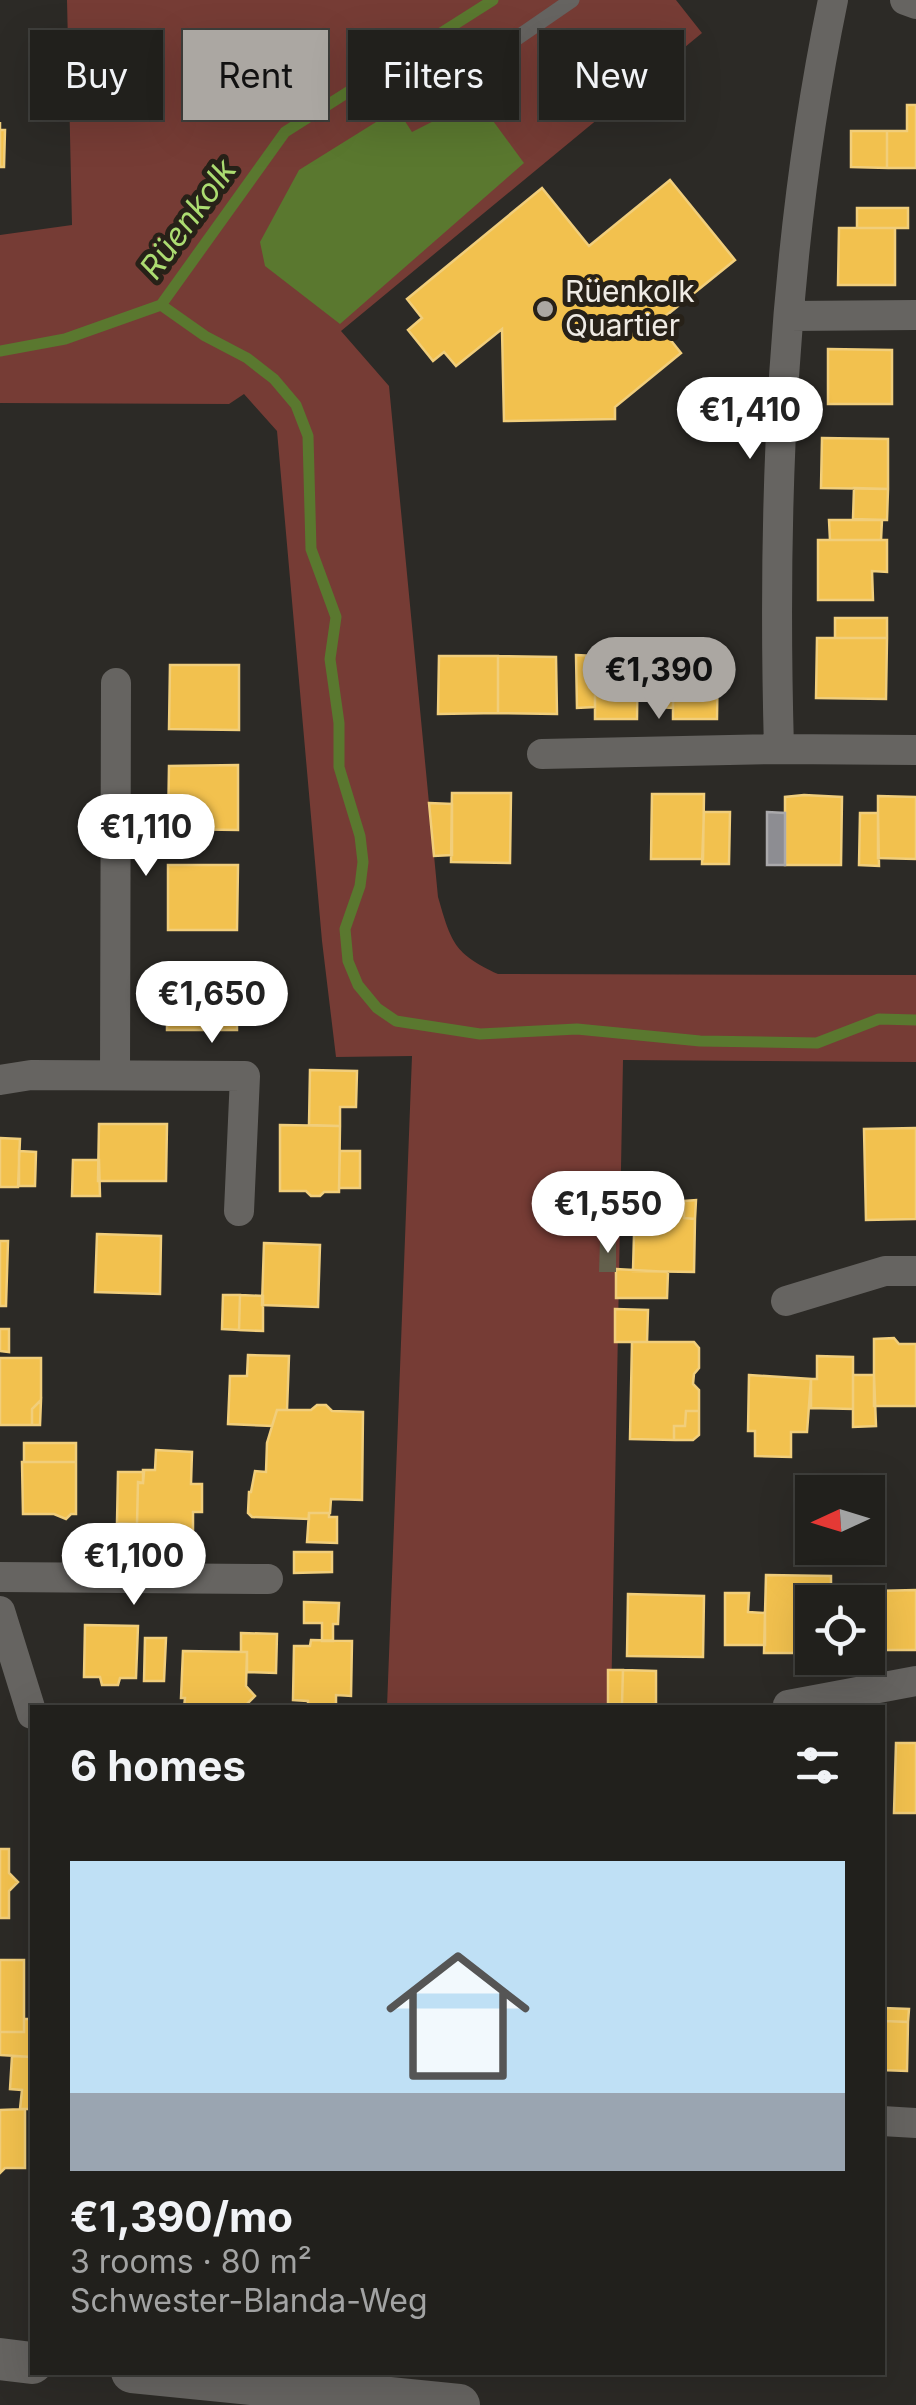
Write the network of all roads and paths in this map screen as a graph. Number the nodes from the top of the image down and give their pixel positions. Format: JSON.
{"nodes":[{"id":1,"x":572,"y":0,"type":"edge"},
{"id":2,"x":833,"y":0,"type":"edge"},
{"id":3,"x":905,"y":0,"type":"edge"},
{"id":4,"x":916,"y":4,"type":"edge"},
{"id":5,"x":519,"y":37,"type":"edge"},
{"id":6,"x":916,"y":314,"type":"edge"},
{"id":7,"x":789,"y":316,"type":"junction"},
{"id":8,"x":116,"y":683,"type":"dead end"},
{"id":9,"x":778,"y":749,"type":"junction"},
{"id":10,"x":916,"y":750,"type":"edge"},
{"id":11,"x":542,"y":754,"type":"dead end"},
{"id":12,"x":115,"y":1075,"type":"junction"},
{"id":13,"x":0,"y":1080,"type":"edge"},
{"id":14,"x":239,"y":1211,"type":"dead end"},
{"id":15,"x":916,"y":1271,"type":"edge"},
{"id":16,"x":786,"y":1301,"type":"dead end"},
{"id":17,"x":0,"y":1577,"type":"edge"},
{"id":18,"x":268,"y":1580,"type":"dead end"},
{"id":19,"x":0,"y":1611,"type":"edge"},
{"id":20,"x":916,"y":1681,"type":"edge"},
{"id":21,"x":788,"y":1705,"type":"dead end"},
{"id":22,"x":30,"y":1708,"type":"edge"},
{"id":23,"x":885,"y":2122,"type":"edge"},
{"id":24,"x":916,"y":2124,"type":"edge"},
{"id":25,"x":0,"y":2359,"type":"edge"},
{"id":26,"x":30,"y":2362,"type":"edge"},
{"id":27,"x":162,"y":2375,"type":"edge"},
{"id":28,"x":459,"y":2405,"type":"edge"}],
"edges":[{"from":1,"to":5,"type":"lane"},
{"from":2,"to":7,"type":"street"},
{"from":3,"to":4,"type":"street"},
{"from":6,"to":7,"type":"street"},
{"from":7,"to":9,"type":"street"},
{"from":8,"to":12,"type":"street"},
{"from":9,"to":10,"type":"street"},
{"from":9,"to":11,"type":"street"},
{"from":12,"to":13,"type":"street"},
{"from":12,"to":14,"type":"street"},
{"from":15,"to":16,"type":"street"},
{"from":17,"to":18,"type":"street"},
{"from":19,"to":22,"type":"street"},
{"from":20,"to":21,"type":"street"},
{"from":23,"to":24,"type":"street"},
{"from":25,"to":26,"type":"main road"},
{"from":27,"to":28,"type":"main road"}]}
